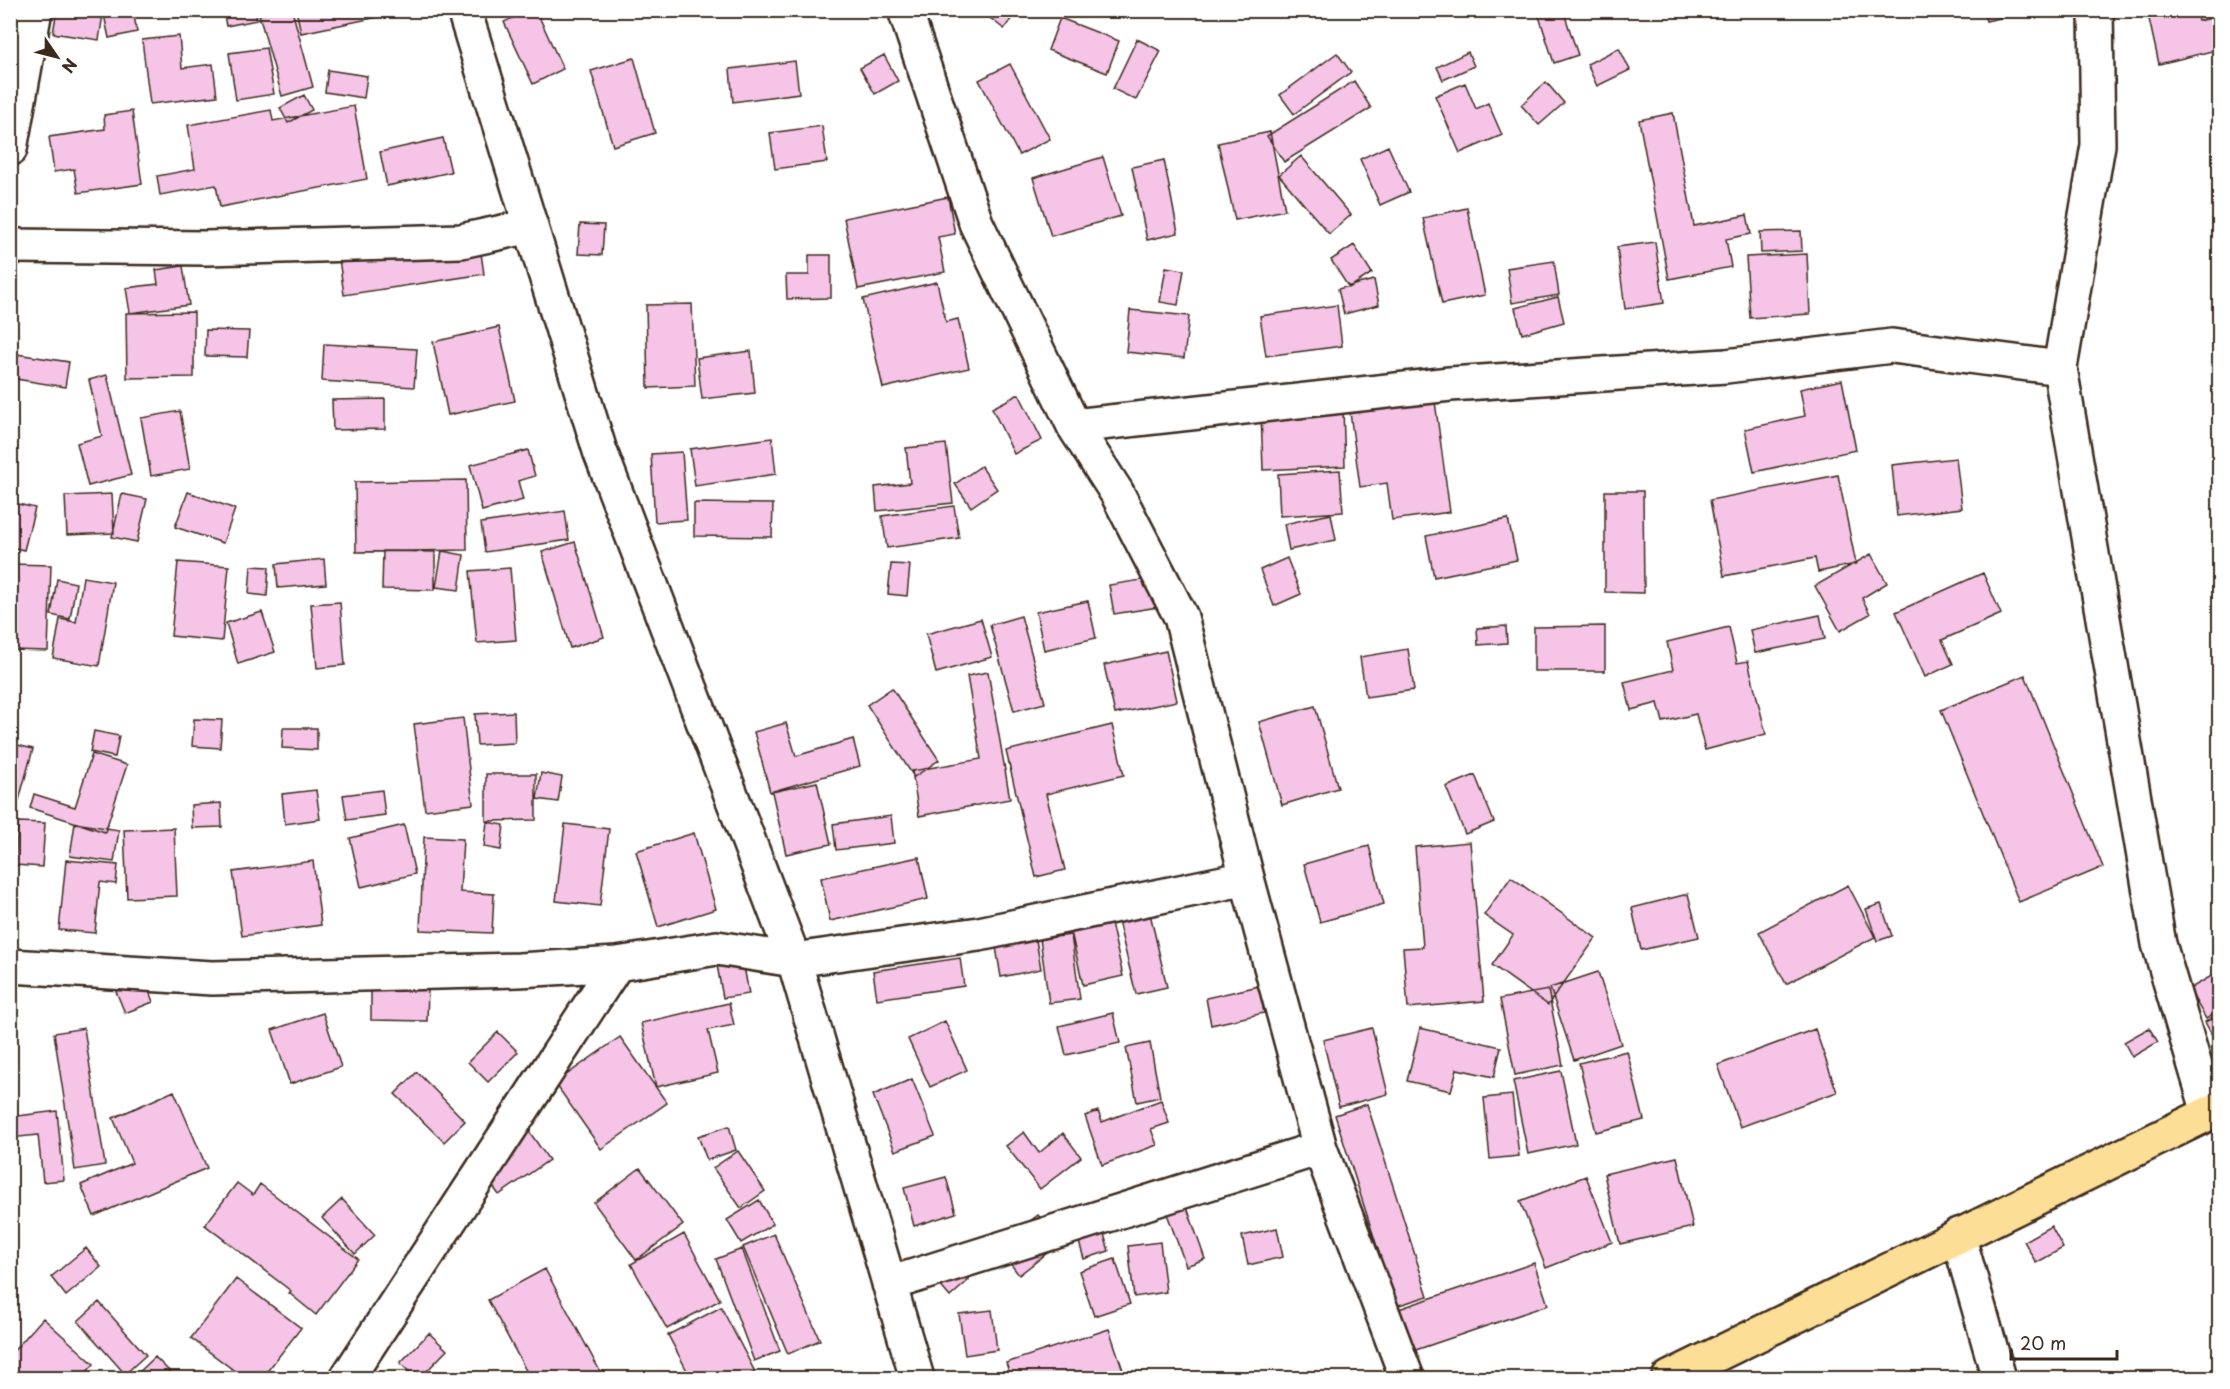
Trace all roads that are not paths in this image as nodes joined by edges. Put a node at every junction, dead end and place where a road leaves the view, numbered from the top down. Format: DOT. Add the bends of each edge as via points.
graph roads {
  1 [pos="35,10"];
  2 [pos="464,10"];
  3 [pos="905,10"];
  4 [pos="2096,10"];
  5 [pos="10,149"];
  6 [pos="531,226"];
  7 [pos="10,246"];
  8 [pos="2060,368"];
  9 [pos="1074,426"];
  10 [pos="1247,878"];
  11 [pos="794,960"];
  12 [pos="617,964"];
  13 [pos="10,966"];
  14 [pos="2214,1111"];
  15 [pos="1320,1148"];
  16 [pos="1958,1235"];
  17 [pos="889,1284"];
  18 [pos="347,1378"];
  19 [pos="917,1378"];
  20 [pos="1407,1378"];
  21 [pos="1669,1378"];
  22 [pos="1999,1378"];
  1 -- 5 [label="street"];
  2 -- 6 [label="street"];
  3 -- 9 [label="street" via="976,224"];
  4 -- 8 [label="street" via="2098,145"];
  6 -- 7 [label="street" via="460,241 206,248"];
  6 -- 11 [label="street" via="600,451"];
  8 -- 9 [label="street" via="1892,346 1726,366 1450,384"];
  8 -- 14 [label="street" via="2159,944"];
  9 -- 10 [label="street" via="1117,493 1181,617"];
  10 -- 11 [label="street" via="979,934"];
  10 -- 15 [label="street"];
  11 -- 12 [label="street" via="717,948"];
  11 -- 17 [label="street"];
  12 -- 13 [label="street" via="212,978"];
  12 -- 18 [label="street"];
  14 -- 16 [label="main road"];
  15 -- 17 [label="street"];
  15 -- 20 [label="street"];
  16 -- 21 [label="main road"];
  16 -- 22 [label="street"];
  17 -- 19 [label="street"];
}
